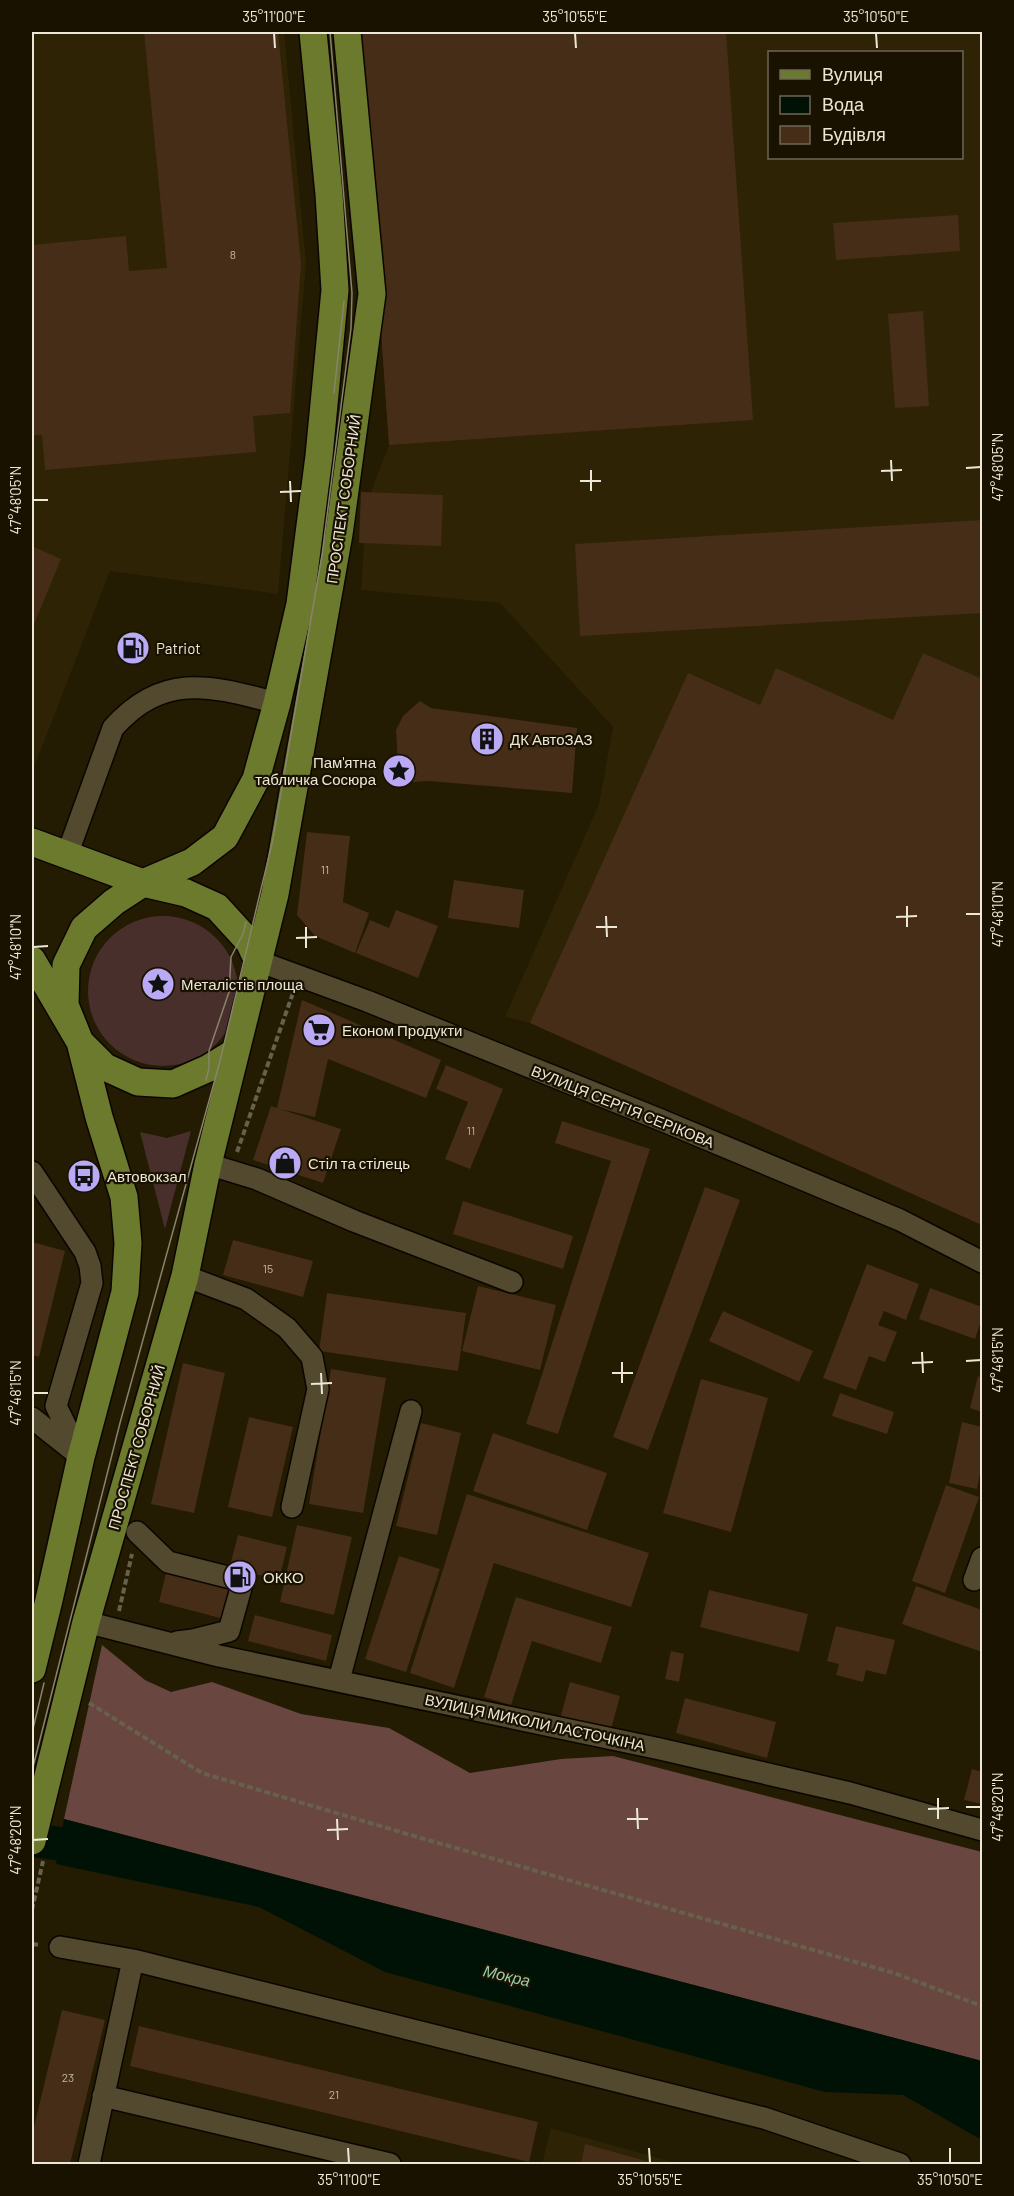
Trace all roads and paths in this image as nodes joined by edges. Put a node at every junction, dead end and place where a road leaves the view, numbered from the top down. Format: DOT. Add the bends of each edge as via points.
graph roads {
  1 [pos="313,32"];
  2 [pos="347,32"];
  3 [pos="277,703"];
  4 [pos="32,842"];
  5 [pos="67,855"];
  6 [pos="143,883"];
  7 [pos="32,960"];
  8 [pos="258,961"];
  9 [pos="80,1042"];
  10 [pos="235,1052"];
  11 [pos="208,1164"];
  12 [pos="32,1172"];
  13 [pos="982,1262"];
  14 [pos="185,1276"];
  15 [pos="512,1282"];
  16 [pos="411,1411"];
  17 [pos="32,1418"];
  18 [pos="81,1456"];
  19 [pos="292,1507"];
  20 [pos="137,1532"];
  21 [pos="982,1558"];
  22 [pos="974,1580"];
  23 [pos="40,1611"];
  24 [pos="86,1622"];
  25 [pos="168,1642"];
  26 [pos="32,1669"];
  27 [pos="339,1680"];
  28 [pos="70,1691"];
  29 [pos="982,1830"];
  30 [pos="32,1842"];
  31 [pos="60,1947"];
  32 [pos="133,1960"];
  33 [pos="982,2006"];
  34 [pos="103,2096"];
  35 [pos="89,2164"];
  36 [pos="390,2164"];
  37 [pos="900,2164"];
  1 -- 3 [label="main road, ПРОСПЕКТ СОБОРНИЙ" via="335,290 300,604"];
  2 -- 8 [label="main road, ПРОСПЕКТ СОБОРНИЙ" via="372,294 339,534 275,894"];
  3 -- 5 [label="street" via="194,686 162,692 145,700 113,728"];
  3 -- 6 [label="main road, ПРОСПЕКТ СОБОРНИЙ" via="256,779 225,837 192,862"];
  4 -- 5 [label="main road"];
  5 -- 6 [label="main road"];
  6 -- 8 [label="main road" via="186,893 217,907 249,942"];
  6 -- 9 [label="main road" via="84,928 66,964 65,1005"];
  7 -- 9 [label="main road"];
  8 -- 10 [label="main road"];
  8 -- 13 [label="street, ВУЛИЦЯ СЕРГІЯ СЕРІКОВА" via="661,1120 900,1220"];
  9 -- 10 [label="main road" via="105,1067 138,1082 173,1084"];
  9 -- 18 [label="main road" via="124,1197 128,1243 125,1292"];
  10 -- 11 [label="main road, ПРОСПЕКТ СОБОРНИЙ"];
  11 -- 14 [label="main road, ПРОСПЕКТ СОБОРНИЙ"];
  11 -- 15 [label="street" via="257,1179"];
  12 -- 18 [label="street" via="85,1252 90,1266 92,1282 56,1406"];
  14 -- 19 [label="street" via="246,1299 287,1329 312,1357 318,1389"];
  14 -- 24 [label="main road, ПРОСПЕКТ СОБОРНИЙ"];
  16 -- 27 [label="street"];
  17 -- 18 [label="street"];
  18 -- 23 [label="main road"];
  20 -- 25 [label="street" via="168,1562 243,1581 229,1631"];
  21 -- 22 [label="street"];
  23 -- 26 [label="main road"];
  24 -- 25 [label="street, ВУЛИЦЯ МИКОЛИ ЛАСТОЧКІНА"];
  24 -- 28 [label="main road, ПРОСПЕКТ СОБОРНИЙ"];
  25 -- 27 [label="street, ВУЛИЦЯ МИКОЛИ ЛАСТОЧКІНА"];
  27 -- 29 [label="street, ВУЛИЦЯ МИКОЛИ ЛАСТОЧКІНА" via="727,1764"];
  28 -- 30 [label="main road, ПРОСПЕКТ СОБОРНИЙ"];
  28 -- 33 [label="path" via="202,1773 894,1973"];
  31 -- 32 [label="street"];
  32 -- 34 [label="street"];
  32 -- 37 [label="street" via="764,2118"];
  34 -- 35 [label="street"];
  34 -- 36 [label="street"];
}
